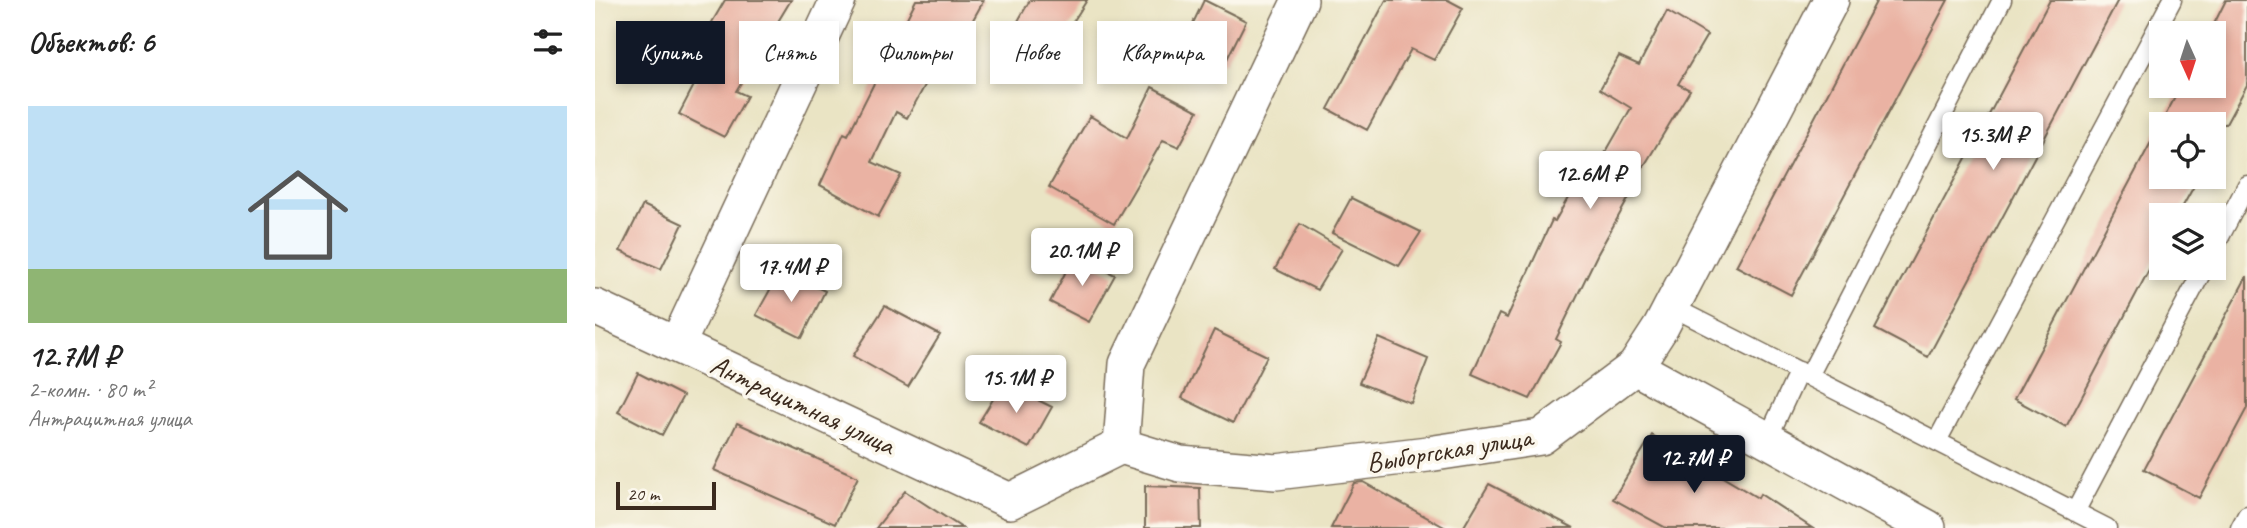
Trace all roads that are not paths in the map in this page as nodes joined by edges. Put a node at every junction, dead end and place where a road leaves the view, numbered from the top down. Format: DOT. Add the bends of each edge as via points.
graph roads {
  1 [pos="838,0"];
  2 [pos="1300,0"];
  3 [pos="1831,0"];
  4 [pos="2002,0"];
  5 [pos="2172,0"];
  6 [pos="2247,185"];
  7 [pos="2226,225"];
  8 [pos="2198,280"];
  9 [pos="595,307"];
  10 [pos="1672,307"];
  11 [pos="677,345"];
  12 [pos="1635,367"];
  13 [pos="1804,374"];
  14 [pos="1767,440"];
  15 [pos="1937,442"];
  16 [pos="1121,446"];
  17 [pos="2075,512"];
  18 [pos="2247,514"];
  19 [pos="1928,528"];
  20 [pos="2107,528"];
  21 [pos="2240,528"];
  1 -- 11 [label="street"];
  2 -- 16 [label="street" via="1127,364"];
  3 -- 10 [label="street, Выборгская улица"];
  4 -- 13 [label="lane"];
  5 -- 15 [label="lane"];
  6 -- 7 [label="lane"];
  8 -- 17 [label="lane"];
  9 -- 11 [label="street, Антрацитная улица"];
  10 -- 12 [label="street, Выборгская улица"];
  10 -- 13 [label="lane"];
  11 -- 16 [label="street, Антрацитная улица" via="1010,501"];
  12 -- 14 [label="street"];
  12 -- 16 [label="street, Выборгская улица" via="1541,438 1276,472 1180,464"];
  13 -- 14 [label="lane"];
  13 -- 15 [label="lane"];
  14 -- 19 [label="street"];
  15 -- 17 [label="lane"];
  17 -- 20 [label="lane"];
  18 -- 21 [label="lane"];
}
